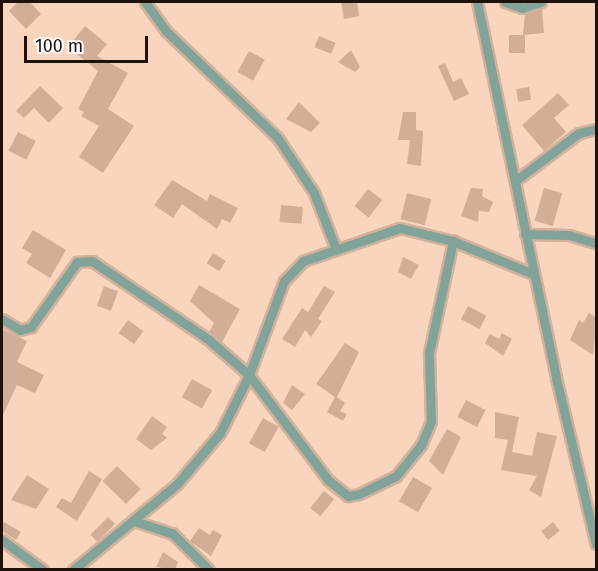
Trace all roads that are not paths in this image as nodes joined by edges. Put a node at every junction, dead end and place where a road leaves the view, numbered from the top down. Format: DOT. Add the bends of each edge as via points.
graph roads {
  1 [pos="145,2"];
  2 [pos="477,2"];
  3 [pos="505,2"];
  4 [pos="541,2"];
  5 [pos="597,129"];
  6 [pos="515,181"];
  7 [pos="525,234"];
  8 [pos="453,241"];
  9 [pos="597,243"];
  10 [pos="336,249"];
  11 [pos="533,274"];
  12 [pos="2,320"];
  13 [pos="249,375"];
  14 [pos="593,516"];
  15 [pos="134,520"];
  16 [pos="2,540"];
  17 [pos="597,544"];
  18 [pos="43,570"];
  19 [pos="73,570"];
  20 [pos="209,570"];
  1 -- 10 [label="street" via="166,31 277,137 314,193"];
  2 -- 6 [label="street"];
  3 -- 4 [label="street" via="522,8"];
  5 -- 6 [label="street" via="579,133"];
  6 -- 7 [label="street"];
  7 -- 9 [label="street" via="569,235"];
  7 -- 11 [label="street"];
  8 -- 10 [label="street" via="392,228"];
  8 -- 11 [label="street"];
  8 -- 13 [label="street" via="429,353 431,421 421,445 382,486 348,496 340,492"];
  10 -- 13 [label="street" via="303,261 287,274"];
  11 -- 14 [label="street"];
  12 -- 13 [label="street" via="20,330 31,327 59,283 84,259 191,325"];
  13 -- 15 [label="street" via="220,433 196,464"];
  14 -- 17 [label="street"];
  15 -- 19 [label="street"];
  15 -- 20 [label="street" via="172,533"];
  16 -- 18 [label="street"];
}
